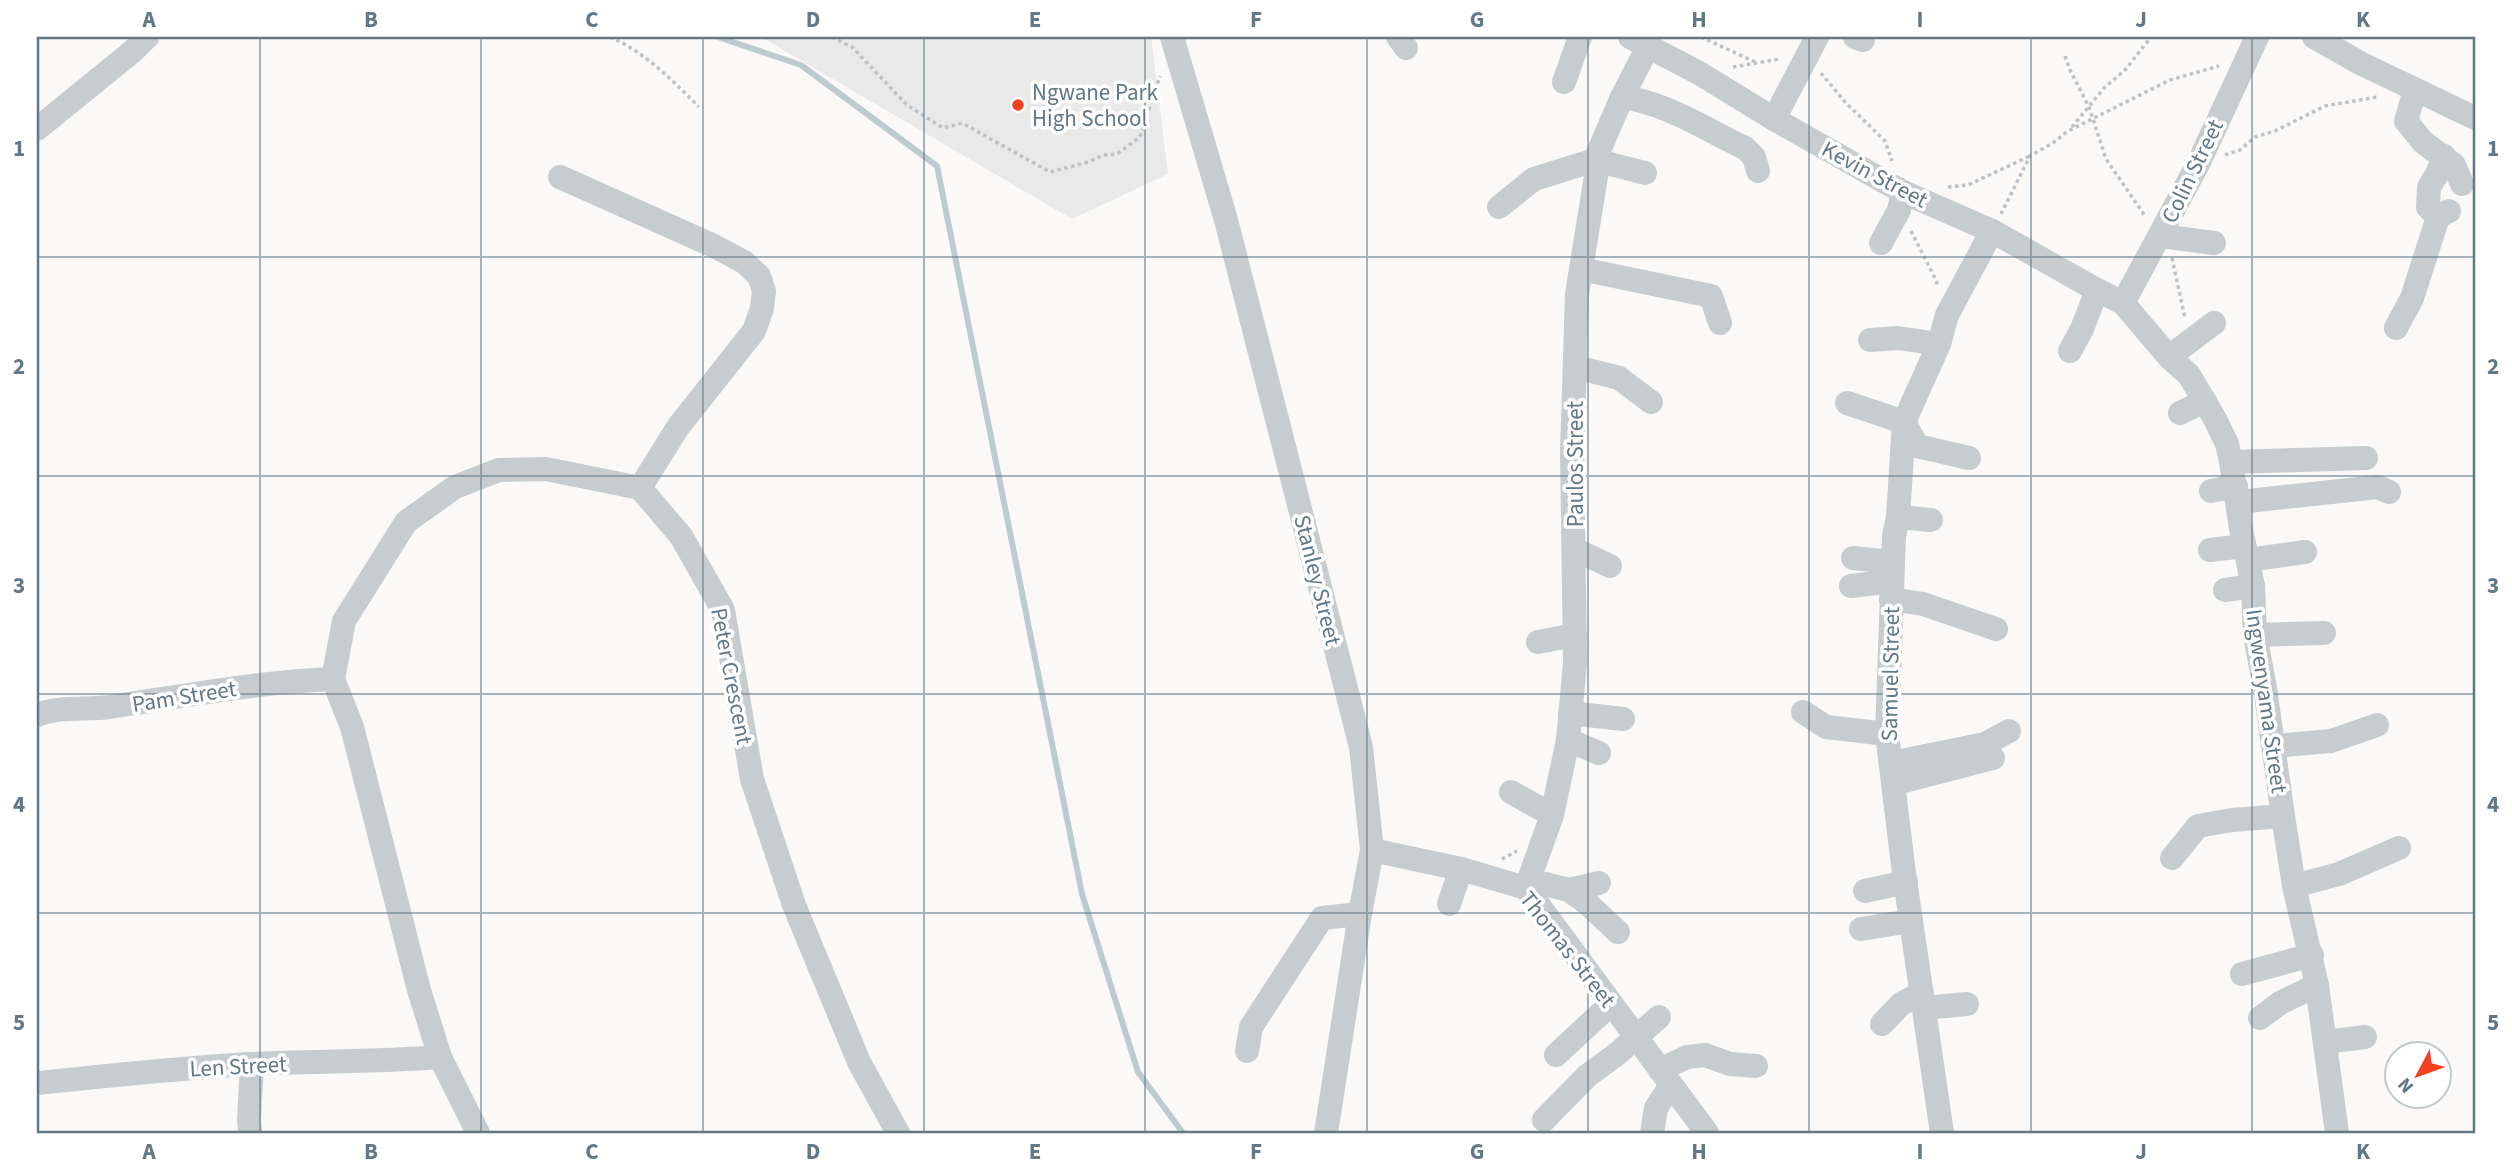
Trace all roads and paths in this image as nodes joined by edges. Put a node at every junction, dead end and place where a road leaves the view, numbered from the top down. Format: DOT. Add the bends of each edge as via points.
graph roads {
  1 [pos="147,37"];
  2 [pos="434,37"];
  3 [pos="442,37"];
  4 [pos="610,37"];
  5 [pos="832,37"];
  6 [pos="1172,37"];
  7 [pos="1580,37"];
  8 [pos="1701,37"];
  9 [pos="2151,37"];
  10 [pos="2326,40"];
  11 [pos="1639,42"];
  12 [pos="1812,46"];
  13 [pos="2252,46"];
  14 [pos="2065,56"];
  15 [pos="1755,62"];
  16 [pos="2362,64"];
  17 [pos="1161,74"];
  18 [pos="1564,82"];
  19 [pos="2415,90"];
  20 [pos="1622,97"];
  21 [pos="699,107"];
  22 [pos="2089,107"];
  23 [pos="2475,118"];
  24 [pos="1774,119"];
  25 [pos="2093,119"];
  26 [pos="37,129"];
  27 [pos="2068,131"];
  28 [pos="2030,156"];
  29 [pos="2444,156"];
  30 [pos="1595,160"];
  31 [pos="2198,164"];
  32 [pos="1758,171"];
  33 [pos="1645,173"];
  34 [pos="560,177"];
  35 [pos="2462,184"];
  36 [pos="1942,188"];
  37 [pos="1901,201"];
  38 [pos="1499,208"];
  39 [pos="1992,231"];
  40 [pos="2160,236"];
  41 [pos="1881,243"];
  42 [pos="2214,243"];
  43 [pos="1581,269"];
  44 [pos="2096,290"];
  45 [pos="2123,303"];
  46 [pos="1947,315"];
  47 [pos="1720,323"];
  48 [pos="2396,328"];
  49 [pos="2206,330"];
  50 [pos="1870,340"];
  51 [pos="1938,344"];
  52 [pos="2070,351"];
  53 [pos="2169,357"];
  54 [pos="1576,367"];
  55 [pos="2205,401"];
  56 [pos="1651,402"];
  57 [pos="1847,403"];
  58 [pos="2180,413"];
  59 [pos="1904,422"];
  60 [pos="1969,458"];
  61 [pos="2366,458"];
  62 [pos="2231,462"];
  63 [pos="640,488"];
  64 [pos="2211,491"];
  65 [pos="2389,492"];
  66 [pos="2237,494"];
  67 [pos="1898,517"];
  68 [pos="1931,520"];
  69 [pos="1574,549"];
  70 [pos="2210,550"];
  71 [pos="2305,552"];
  72 [pos="2246,553"];
  73 [pos="1853,558"];
  74 [pos="1610,566"];
  75 [pos="1892,581"];
  76 [pos="1851,586"];
  77 [pos="2253,586"];
  78 [pos="2225,590"];
  79 [pos="1996,629"];
  80 [pos="2324,633"];
  81 [pos="1575,635"];
  82 [pos="2255,635"];
  83 [pos="1538,642"];
  84 [pos="333,679"];
  85 [pos="1803,712"];
  86 [pos="1570,713"];
  87 [pos="37,715"];
  88 [pos="1623,719"];
  89 [pos="2378,725"];
  90 [pos="2008,731"];
  91 [pos="1887,734"];
  92 [pos="1568,740"];
  93 [pos="2274,746"];
  94 [pos="1600,753"];
  95 [pos="1993,758"];
  96 [pos="1892,773"];
  97 [pos="1511,792"];
  98 [pos="1552,815"];
  99 [pos="2283,816"];
  100 [pos="2399,848"];
  101 [pos="1373,850"];
  102 [pos="2172,858"];
  103 [pos="1461,869"];
  104 [pos="1906,882"];
  105 [pos="1599,883"];
  106 [pos="2294,886"];
  107 [pos="1526,888"];
  108 [pos="1569,890"];
  109 [pos="1865,891"];
  110 [pos="1449,904"];
  111 [pos="1360,914"];
  112 [pos="1911,920"];
  113 [pos="1861,929"];
  114 [pos="1618,932"];
  115 [pos="2312,955"];
  116 [pos="2242,974"];
  117 [pos="2317,985"];
  118 [pos="1923,1000"];
  119 [pos="1611,1004"];
  120 [pos="1967,1004"];
  121 [pos="1660,1017"];
  122 [pos="2260,1018"];
  123 [pos="1882,1024"];
  124 [pos="1635,1037"];
  125 [pos="2365,1037"];
  126 [pos="2325,1042"];
  127 [pos="1247,1051"];
  128 [pos="1556,1055"];
  129 [pos="440,1057"];
  130 [pos="1687,1057"];
  131 [pos="251,1064"];
  132 [pos="1665,1078"];
  133 [pos="37,1083"];
  134 [pos="1544,1120"];
  135 [pos="250,1133"];
  136 [pos="478,1133"];
  137 [pos="898,1133"];
  138 [pos="1326,1133"];
  139 [pos="1652,1133"];
  140 [pos="1707,1133"];
  141 [pos="1942,1133"];
  142 [pos="2337,1133"];
  1 -- 26 [label="street"];
  2 -- 3 [label="path"];
  4 -- 21 [label="path" via="669,77"];
  5 -- 17 [label="path" via="852,47 907,104 943,128 962,123 1050,172 1116,154 1140,137"];
  6 -- 101 [label="street, Stanley Street" via="1228,230 1361,747"];
  7 -- 18 [label="street"];
  8 -- 15 [label="path"];
  9 -- 22 [label="path"];
  10 -- 16 [label="street"];
  11 -- 20 [label="street, Paulos Street"];
  11 -- 24 [label="street, Kevin Street"];
  12 -- 24 [label="street"];
  12 -- 37 [label="path" via="1845,102 1885,141"];
  13 -- 25 [label="path" via="2211,70 2170,80"];
  13 -- 31 [label="street, Colin Street"];
  14 -- 22 [label="path"];
  16 -- 19 [label="street"];
  16 -- 31 [label="path" via="2377,97 2325,106 2255,136 2239,150"];
  19 -- 23 [label="street"];
  19 -- 29 [label="street" via="2406,121 2423,142"];
  20 -- 30 [label="street, Paulos Street"];
  20 -- 32 [label="street" via="1672,111 1745,148"];
  22 -- 25 [label="path"];
  22 -- 27 [label="path"];
  24 -- 37 [label="street, Kevin Street"];
  25 -- 27 [label="path"];
  25 -- 40 [label="path" via="2106,159"];
  27 -- 28 [label="path"];
  28 -- 36 [label="path" via="1968,186"];
  28 -- 39 [label="path"];
  29 -- 35 [label="street" via="2454,165"];
  29 -- 48 [label="street" via="2429,187 2428,207 2443,214"];
  30 -- 33 [label="street"];
  30 -- 38 [label="street" via="1534,178"];
  30 -- 43 [label="street, Paulos Street"];
  31 -- 40 [label="street, Colin Street"];
  34 -- 63 [label="street" via="744,262 759,276 764,291 754,331 678,427"];
  37 -- 39 [label="street, Kevin Street"];
  37 -- 41 [label="street"];
  37 -- 46 [label="path"];
  39 -- 44 [label="street, Kevin Street"];
  39 -- 46 [label="street, Samuel Street"];
  40 -- 42 [label="street"];
  40 -- 45 [label="street, Colin Street"];
  40 -- 49 [label="path" via="2174,262 2183,315"];
  43 -- 47 [label="street" via="1712,296"];
  43 -- 54 [label="street, Paulos Street"];
  44 -- 45 [label="street, Kevin Street"];
  44 -- 52 [label="street"];
  45 -- 53 [label="street, Ingwenyama Street"];
  46 -- 51 [label="street, Samuel Street"];
  49 -- 53 [label="street"];
  50 -- 51 [label="street" via="1898,338"];
  51 -- 59 [label="street, Samuel Street"];
  53 -- 55 [label="street, Ingwenyama Street" via="2189,375"];
  54 -- 56 [label="street" via="1619,379"];
  54 -- 69 [label="street, Paulos Street"];
  55 -- 58 [label="street"];
  55 -- 62 [label="street, Ingwenyama Street"];
  57 -- 59 [label="street"];
  59 -- 60 [label="street" via="1917,446"];
  59 -- 67 [label="street, Samuel Street"];
  61 -- 62 [label="street"];
  62 -- 66 [label="street, Ingwenyama Street"];
  63 -- 84 [label="street" via="546,469 499,470 455,487 406,522 370,576 344,621"];
  63 -- 137 [label="street, Peter Crescent" via="681,536 723,610 751,779 799,916 859,1062"];
  64 -- 66 [label="street"];
  65 -- 66 [label="street" via="2378,487"];
  66 -- 72 [label="street, Ingwenyama Street"];
  67 -- 68 [label="street"];
  67 -- 75 [label="street, Samuel Street"];
  69 -- 74 [label="street"];
  69 -- 81 [label="street, Paulos Street"];
  70 -- 72 [label="street"];
  71 -- 72 [label="street"];
  72 -- 77 [label="street, Ingwenyama Street"];
  73 -- 75 [label="street"];
  75 -- 76 [label="street"];
  75 -- 79 [label="street" via="1923,604"];
  75 -- 91 [label="street, Samuel Street"];
  77 -- 78 [label="street"];
  77 -- 82 [label="street, Ingwenyama Street"];
  80 -- 82 [label="street"];
  81 -- 83 [label="street"];
  81 -- 86 [label="street, Paulos Street"];
  82 -- 93 [label="street, Ingwenyama Street"];
  84 -- 87 [label="street, Pam Street" via="281,681 91,709 52,709"];
  84 -- 129 [label="street" via="352,727"];
  85 -- 91 [label="street" via="1826,727"];
  86 -- 88 [label="street"];
  86 -- 92 [label="street, Paulos Street"];
  89 -- 93 [label="street" via="2331,741"];
  90 -- 96 [label="street" via="1985,744"];
  91 -- 96 [label="street, Samuel Street"];
  92 -- 94 [label="street"];
  92 -- 98 [label="street, Paulos Street"];
  93 -- 99 [label="street, Ingwenyama Street"];
  95 -- 96 [label="street"];
  96 -- 104 [label="street, Samuel Street"];
  97 -- 98 [label="street"];
  98 -- 107 [label="street, Paulos Street"];
  99 -- 102 [label="street" via="2198,826"];
  99 -- 106 [label="street, Ingwenyama Street"];
  100 -- 106 [label="street" via="2339,874"];
  101 -- 103 [label="street, Thomas Street"];
  101 -- 111 [label="street, Stanley Street"];
  103 -- 107 [label="street, Thomas Street"];
  103 -- 110 [label="street"];
  104 -- 109 [label="street"];
  104 -- 112 [label="street, Samuel Street"];
  105 -- 108 [label="street"];
  106 -- 115 [label="street, Ingwenyama Street"];
  107 -- 108 [label="street" via="1545,884"];
  107 -- 119 [label="street, Thomas Street"];
  108 -- 114 [label="street"];
  111 -- 127 [label="street" via="1322,918 1251,1027"];
  111 -- 138 [label="street, Stanley Street"];
  112 -- 113 [label="street"];
  112 -- 118 [label="street, Samuel Street"];
  115 -- 116 [label="street"];
  115 -- 117 [label="street, Ingwenyama Street"];
  117 -- 122 [label="street"];
  117 -- 126 [label="street, Ingwenyama Street"];
  118 -- 120 [label="street"];
  118 -- 123 [label="street" via="1901,1004"];
  118 -- 141 [label="street, Samuel Street"];
  119 -- 124 [label="street, Thomas Street"];
  119 -- 128 [label="street"];
  121 -- 124 [label="street"];
  124 -- 132 [label="street, Thomas Street"];
  124 -- 134 [label="street" via="1587,1076"];
  125 -- 126 [label="street"];
  126 -- 142 [label="street, Ingwenyama Street"];
  129 -- 131 [label="street, Len Street"];
  129 -- 136 [label="street"];
  130 -- 132 [label="street"];
  131 -- 133 [label="street, Len Street"];
  131 -- 135 [label="street"];
  132 -- 139 [label="street"];
  132 -- 140 [label="street, Thomas Street"];
}
